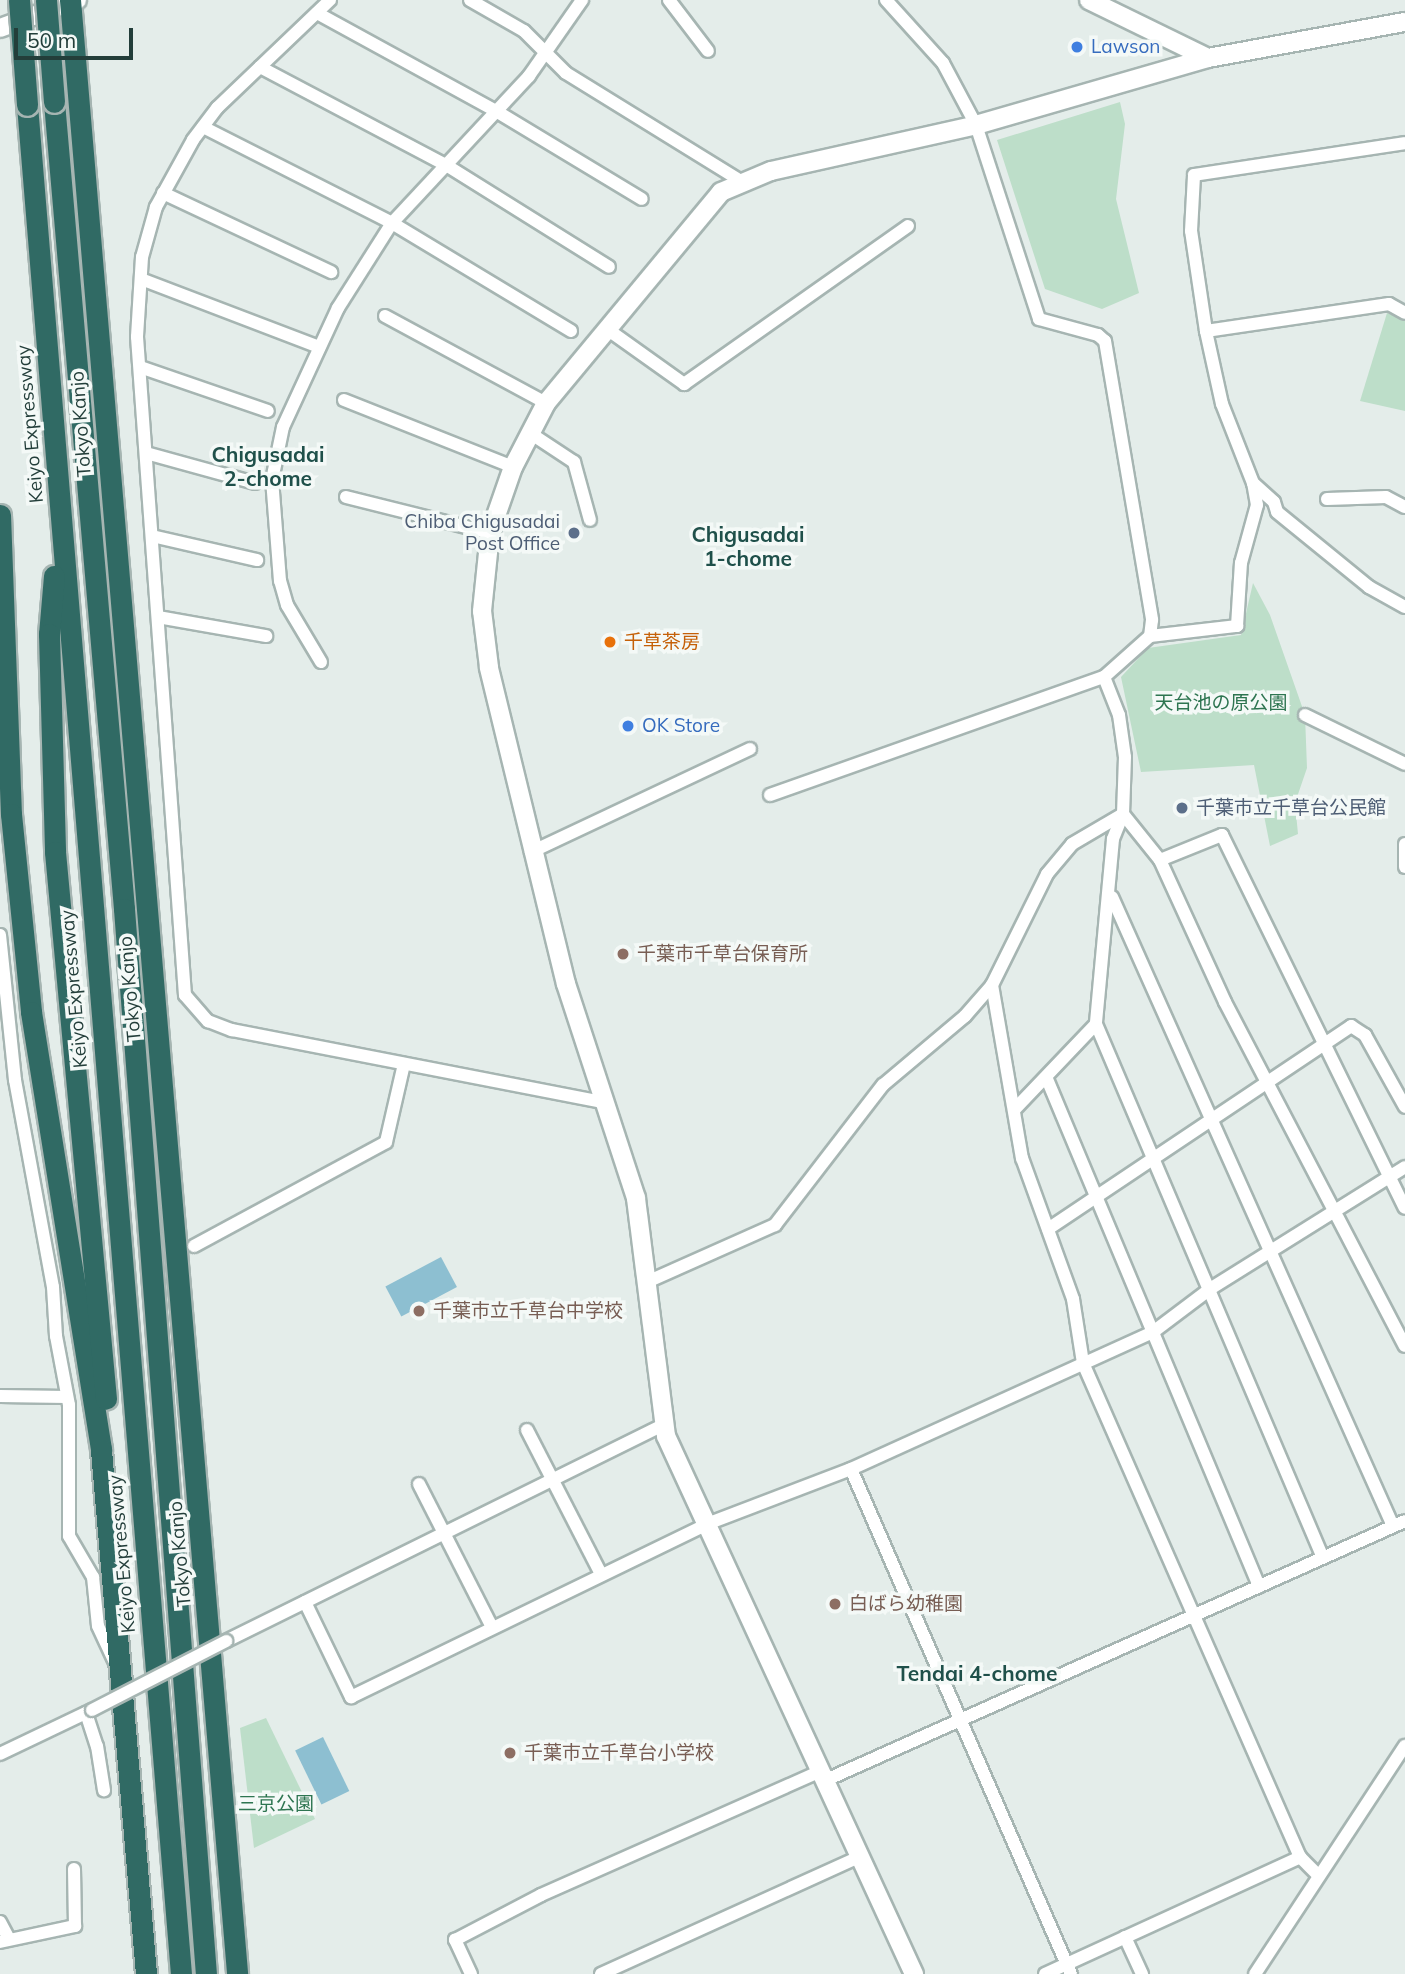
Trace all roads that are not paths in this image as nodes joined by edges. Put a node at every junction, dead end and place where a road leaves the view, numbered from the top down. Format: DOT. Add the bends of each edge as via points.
graph roads {
  1 [pos="19,0"];
  2 [pos="46,0"];
  3 [pos="330,0"];
  4 [pos="470,0"];
  5 [pos="582,0"];
  6 [pos="670,0"];
  7 [pos="886,0"];
  8 [pos="1089,0"];
  9 [pos="73,1"];
  10 [pos="317,13"];
  11 [pos="1405,22"];
  12 [pos="0,28"];
  13 [pos="708,51"];
  14 [pos="546,53"];
  15 [pos="1208,58"];
  16 [pos="260,67"];
  17 [pos="496,111"];
  18 [pos="976,125"];
  19 [pos="203,127"];
  20 [pos="1405,143"];
  21 [pos="446,164"];
  22 [pos="741,181"];
  23 [pos="163,193"];
  24 [pos="642,199"];
  25 [pos="392,223"];
  26 [pos="908,226"];
  27 [pos="609,267"];
  28 [pos="331,272"];
  29 [pos="141,279"];
  30 [pos="1405,313"];
  31 [pos="385,316"];
  32 [pos="607,329"];
  33 [pos="571,331"];
  34 [pos="1206,331"];
  35 [pos="319,347"];
  36 [pos="139,367"];
  37 [pos="344,400"];
  38 [pos="546,403"];
  39 [pos="268,411"];
  40 [pos="530,433"];
  41 [pos="146,453"];
  42 [pos="513,467"];
  43 [pos="255,482"];
  44 [pos="1253,483"];
  45 [pos="346,497"];
  46 [pos="1327,499"];
  47 [pos="1405,507"];
  48 [pos="0,515"];
  49 [pos="60,515"];
  50 [pos="590,520"];
  51 [pos="490,533"];
  52 [pos="152,536"];
  53 [pos="257,559"];
  54 [pos="1405,607"];
  55 [pos="158,617"];
  56 [pos="266,636"];
  57 [pos="1150,636"];
  58 [pos="321,662"];
  59 [pos="1104,677"];
  60 [pos="1305,715"];
  61 [pos="750,749"];
  62 [pos="1405,764"];
  63 [pos="770,795"];
  64 [pos="1123,814"];
  65 [pos="1405,844"];
  66 [pos="531,852"];
  67 [pos="1160,860"];
  68 [pos="1405,867"];
  69 [pos="1111,895"];
  70 [pos="0,935"];
  71 [pos="2,984"];
  72 [pos="992,985"];
  73 [pos="1096,1024"];
  74 [pos="1324,1045"];
  75 [pos="404,1065"];
  76 [pos="1047,1079"];
  77 [pos="1268,1082"];
  78 [pos="606,1103"];
  79 [pos="1405,1107"];
  80 [pos="1014,1110"];
  81 [pos="1212,1120"];
  82 [pos="1155,1158"];
  83 [pos="1405,1167"];
  84 [pos="1390,1177"];
  85 [pos="1098,1196"];
  86 [pos="1405,1208"];
  87 [pos="1333,1210"];
  88 [pos="1048,1229"];
  89 [pos="194,1246"];
  90 [pos="1268,1252"];
  91 [pos="649,1281"];
  92 [pos="1210,1289"];
  93 [pos="1153,1332"];
  94 [pos="1405,1346"];
  95 [pos="1083,1363"];
  96 [pos="0,1396"];
  97 [pos="67,1397"];
  98 [pos="665,1424"];
  99 [pos="527,1430"];
  100 [pos="850,1469"];
  101 [pos="552,1479"];
  102 [pos="419,1484"];
  103 [pos="1399,1523"];
  104 [pos="707,1524"];
  105 [pos="444,1533"];
  106 [pos="1323,1558"];
  107 [pos="601,1574"];
  108 [pos="1259,1586"];
  109 [pos="114,1595"];
  110 [pos="305,1602"];
  111 [pos="1193,1616"];
  112 [pos="492,1627"];
  113 [pos="118,1671"];
  114 [pos="89,1712"];
  115 [pos="960,1720"];
  116 [pos="1405,1746"];
  117 [pos="0,1754"];
  118 [pos="823,1775"];
  119 [pos="104,1790"];
  120 [pos="860,1856"];
  121 [pos="1300,1857"];
  122 [pos="74,1869"];
  123 [pos="1318,1875"];
  124 [pos="0,1922"];
  125 [pos="1125,1937"];
  126 [pos="4,1940"];
  127 [pos="1069,1969"];
  128 [pos="146,1974"];
  129 [pos="181,1974"];
  130 [pos="206,1974"];
  131 [pos="237,1974"];
  132 [pos="471,1974"];
  133 [pos="601,1974"];
  134 [pos="915,1974"];
  135 [pos="1045,1974"];
  136 [pos="1142,1974"];
  137 [pos="1255,1974"];
  1 -- 49 [label="highway, Keiyo Expressway, bridge"];
  2 -- 130 [label="highway, bridge"];
  3 -- 10 [label="street"];
  4 -- 14 [label="street" via="524,31"];
  5 -- 14 [label="street"];
  6 -- 13 [label="street"];
  7 -- 18 [label="street" via="943,63"];
  8 -- 15 [label="street"];
  9 -- 12 [label="street"];
  9 -- 131 [label="highway, Tokyo Kanjo"];
  10 -- 16 [label="street"];
  10 -- 17 [label="street"];
  11 -- 15 [label="street"];
  14 -- 17 [label="street"];
  14 -- 22 [label="street" via="566,74"];
  15 -- 18 [label="street"];
  16 -- 19 [label="street"];
  16 -- 21 [label="street"];
  17 -- 21 [label="street"];
  17 -- 24 [label="street"];
  18 -- 22 [label="street"];
  18 -- 57 [label="street" via="1039,318 1105,341 1152,620"];
  19 -- 23 [label="street"];
  19 -- 25 [label="street"];
  20 -- 34 [label="street" via="1194,175 1191,231"];
  21 -- 25 [label="street"];
  21 -- 27 [label="street"];
  22 -- 32 [label="street" via="703,209"];
  23 -- 28 [label="street"];
  23 -- 29 [label="street" via="142,257"];
  25 -- 33 [label="street"];
  25 -- 35 [label="street"];
  26 -- 32 [label="street" via="684,384"];
  29 -- 35 [label="street"];
  29 -- 36 [label="street"];
  30 -- 34 [label="street" via="1389,304"];
  31 -- 38 [label="street"];
  32 -- 38 [label="street"];
  34 -- 44 [label="street" via="1222,404"];
  35 -- 58 [label="street" via="283,427 272,480 280,581 288,605"];
  36 -- 39 [label="street"];
  36 -- 41 [label="street"];
  37 -- 42 [label="street"];
  38 -- 40 [label="street"];
  40 -- 42 [label="street"];
  40 -- 50 [label="street" via="574,462"];
  41 -- 43 [label="street"];
  41 -- 52 [label="street"];
  42 -- 51 [label="street"];
  44 -- 54 [label="street" via="1277,512 1369,587"];
  44 -- 57 [label="street" via="1256,519 1241,563 1237,626"];
  45 -- 51 [label="street"];
  46 -- 47 [label="street" via="1385,497"];
  48 -- 109 [label="highway" via="11,814 31,1012 101,1450"];
  49 -- 109 [label="highway" via="49,634 55,852 120,1570"];
  49 -- 129 [label="highway, Keiyo Expressway"];
  51 -- 66 [label="street" via="482,611 489,667"];
  52 -- 53 [label="street"];
  52 -- 55 [label="street"];
  55 -- 56 [label="street"];
  55 -- 75 [label="street" via="185,995 208,1021 232,1030"];
  57 -- 59 [label="street"];
  59 -- 63 [label="street"];
  59 -- 64 [label="street" via="1119,715 1125,757"];
  60 -- 62 [label="street"];
  61 -- 66 [label="street"];
  64 -- 67 [label="street"];
  64 -- 69 [label="street" via="1113,839"];
  64 -- 72 [label="street" via="1072,844 1047,874"];
  65 -- 68 [label="street"];
  66 -- 78 [label="street" via="566,984"];
  67 -- 74 [label="street" via="1222,835"];
  67 -- 77 [label="street" via="1225,1002"];
  69 -- 73 [label="street"];
  69 -- 81 [label="street"];
  70 -- 71 [label="street"];
  71 -- 97 [label="street"];
  72 -- 80 [label="street"];
  72 -- 91 [label="street" via="965,1016 883,1085 775,1225"];
  73 -- 76 [label="street"];
  73 -- 82 [label="street"];
  74 -- 77 [label="street"];
  74 -- 79 [label="street" via="1351,1026 1365,1035"];
  74 -- 84 [label="street"];
  75 -- 78 [label="street"];
  75 -- 89 [label="street" via="386,1142"];
  76 -- 80 [label="street"];
  76 -- 85 [label="street"];
  77 -- 81 [label="street"];
  77 -- 87 [label="street"];
  78 -- 91 [label="street" via="636,1198"];
  80 -- 88 [label="street" via="1022,1158"];
  81 -- 82 [label="street"];
  81 -- 90 [label="street"];
  82 -- 85 [label="street"];
  82 -- 92 [label="street"];
  83 -- 84 [label="street"];
  84 -- 86 [label="street"];
  84 -- 87 [label="street"];
  85 -- 88 [label="street"];
  85 -- 93 [label="street"];
  87 -- 90 [label="street"];
  87 -- 94 [label="street"];
  88 -- 95 [label="street" via="1073,1298"];
  90 -- 92 [label="street"];
  90 -- 103 [label="street" via="1325,1366 1332,1393"];
  91 -- 98 [label="street"];
  92 -- 93 [label="street"];
  92 -- 106 [label="street"];
  93 -- 95 [label="street"];
  93 -- 108 [label="street"];
  95 -- 100 [label="street"];
  95 -- 111 [label="street"];
  96 -- 97 [label="street"];
  97 -- 113 [label="street" via="69,1536 93,1577 98,1626"];
  98 -- 101 [label="street"];
  98 -- 104 [label="street"];
  99 -- 101 [label="street"];
  100 -- 104 [label="street"];
  100 -- 115 [label="street"];
  101 -- 105 [label="street"];
  101 -- 107 [label="street"];
  102 -- 105 [label="street"];
  103 -- 106 [label="street"];
  104 -- 107 [label="street"];
  104 -- 118 [label="street"];
  105 -- 110 [label="street"];
  105 -- 112 [label="street"];
  106 -- 108 [label="street"];
  107 -- 112 [label="street"];
  108 -- 111 [label="street"];
  109 -- 113 [label="highway"];
  110 -- 112 [label="street" via="351,1697"];
  110 -- 114 [label="street, bridge"];
  111 -- 115 [label="street"];
  111 -- 121 [label="street"];
  113 -- 128 [label="highway"];
  114 -- 117 [label="street"];
  114 -- 119 [label="street"];
  115 -- 118 [label="street"];
  115 -- 127 [label="street"];
  116 -- 123 [label="street"];
  118 -- 120 [label="street"];
  118 -- 132 [label="street" via="541,1895 455,1940"];
  120 -- 133 [label="street"];
  120 -- 134 [label="street"];
  121 -- 123 [label="street"];
  121 -- 125 [label="street"];
  122 -- 126 [label="street" via="75,1926"];
  123 -- 137 [label="street"];
  124 -- 126 [label="street"];
  125 -- 127 [label="street"];
  125 -- 136 [label="street"];
  127 -- 135 [label="street"];
}
